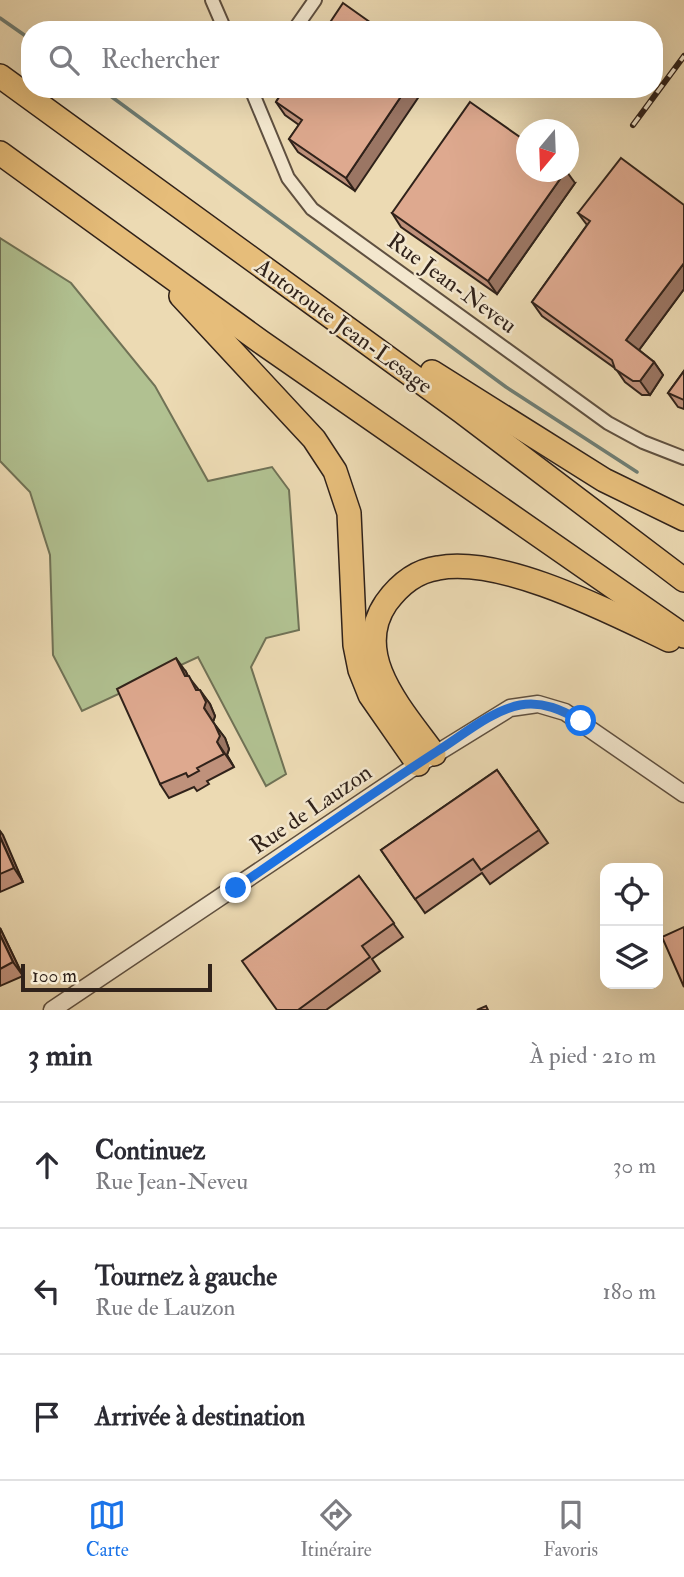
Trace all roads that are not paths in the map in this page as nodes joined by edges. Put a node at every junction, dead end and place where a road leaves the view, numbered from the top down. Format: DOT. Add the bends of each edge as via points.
graph roads {
  1 [pos="212,0"];
  2 [pos="315,0"];
  3 [pos="221,21"];
  4 [pos="300,21"];
  5 [pos="0,76"];
  6 [pos="21,91"];
  7 [pos="30,98"];
  8 [pos="255,98"];
  9 [pos="0,153"];
  10 [pos="153,264"];
  11 [pos="343,325"];
  12 [pos="684,458"];
  13 [pos="684,519"];
  14 [pos="684,580"];
  15 [pos="684,636"];
  16 [pos="684,646"];
  17 [pos="426,759"];
  18 [pos="684,794"];
  19 [pos="52,1010"];
  1 -- 3 [label="street"];
  2 -- 4 [label="street"];
  5 -- 6 [label="highway, Autoroute Jean-Lesage"];
  7 -- 11 [label="highway, Autoroute Jean-Lesage"];
  8 -- 12 [label="street, Rue Jean-Neveu" via="288,178 312,209 608,423"];
  9 -- 10 [label="highway"];
  10 -- 15 [label="highway"];
  10 -- 17 [label="highway" via="331,463 349,513 354,637 360,670 370,695"];
  11 -- 13 [label="highway" via="435,374 618,488"];
  11 -- 14 [label="highway, Autoroute Jean-Lesage"];
  16 -- 17 [label="highway" via="586,601 522,579 466,567 422,573 400,586 384,607 374,644 378,666"];
  17 -- 18 [label="street, Rue de Lauzon" via="498,713 530,704 565,712"];
  17 -- 19 [label="street, Rue de Lauzon"];
}
